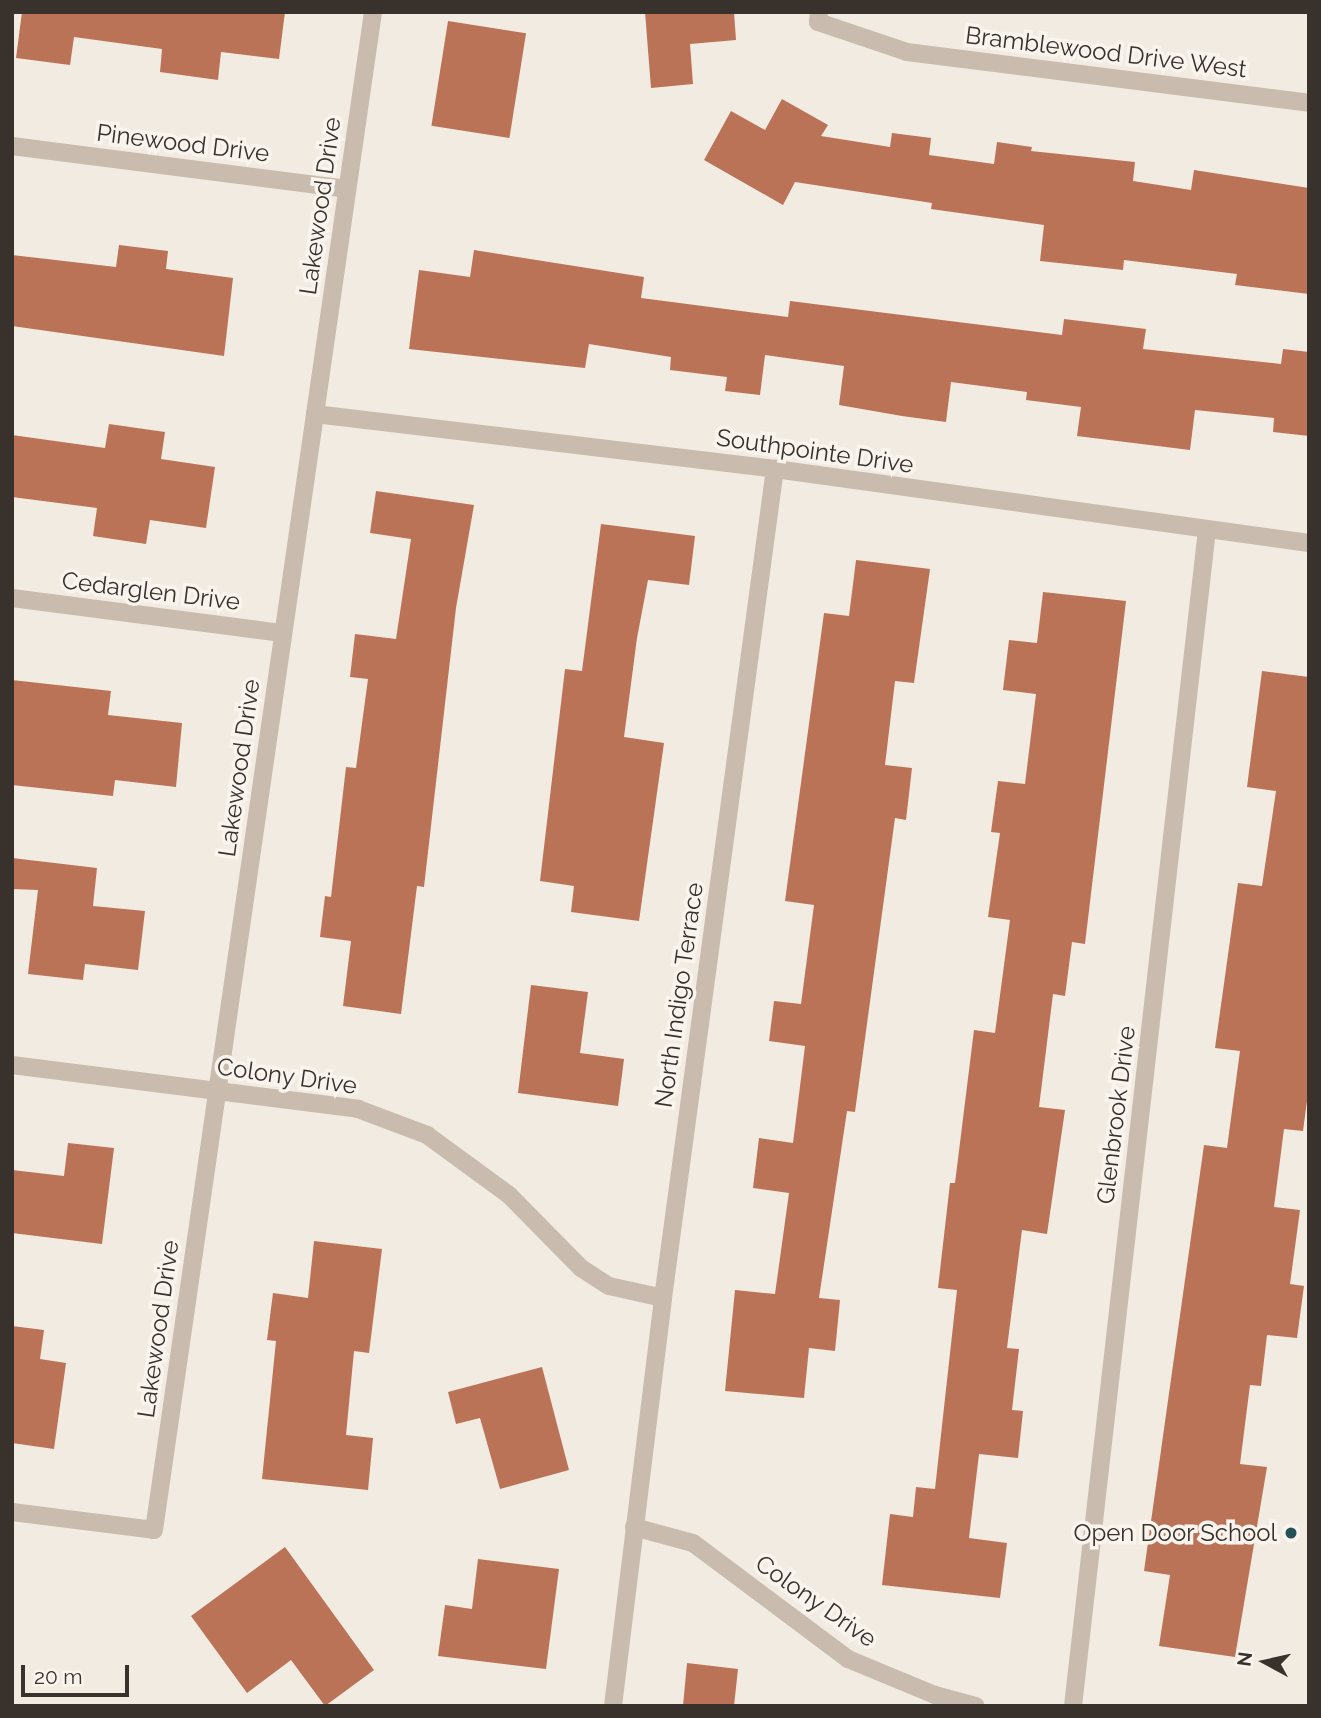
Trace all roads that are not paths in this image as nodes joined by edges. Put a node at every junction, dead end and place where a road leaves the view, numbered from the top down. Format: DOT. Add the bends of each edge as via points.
graph roads {
  1 [pos="373,12"];
  2 [pos="819,17"];
  3 [pos="1309,103"];
  4 [pos="12,146"];
  5 [pos="347,189"];
  6 [pos="315,414"];
  7 [pos="775,470"];
  8 [pos="1208,530"];
  9 [pos="1309,543"];
  10 [pos="12,598"];
  11 [pos="283,633"];
  12 [pos="12,1065"];
  13 [pos="217,1092"];
  14 [pos="663,1298"];
  15 [pos="12,1512"];
  16 [pos="634,1527"];
  17 [pos="613,1706"];
  18 [pos="976,1706"];
  19 [pos="1073,1706"];
  1 -- 5 [label="street, Lakewood Drive"];
  2 -- 3 [label="street, Bramblewood Drive West" via="907,52"];
  4 -- 5 [label="street, Pinewood Drive"];
  5 -- 6 [label="street, Lakewood Drive"];
  6 -- 7 [label="street, Southpointe Drive"];
  6 -- 11 [label="street, Lakewood Drive"];
  7 -- 8 [label="street, Southpointe Drive"];
  7 -- 14 [label="street, North Indigo Terrace"];
  8 -- 9 [label="street, Southpointe Drive"];
  8 -- 19 [label="street, Glenbrook Drive"];
  10 -- 11 [label="street, Cedarglen Drive"];
  11 -- 13 [label="street, Lakewood Drive"];
  12 -- 13 [label="street, Colony Drive"];
  13 -- 14 [label="street, Colony Drive" via="358,1109 427,1135 509,1195 582,1268 609,1286"];
  13 -- 15 [label="street, Lakewood Drive" via="154,1530"];
  14 -- 16 [label="street, North Indigo Terrace"];
  16 -- 17 [label="street, North Indigo Terrace"];
  16 -- 18 [label="street, Colony Drive" via="693,1544 848,1660 934,1695"];
}
